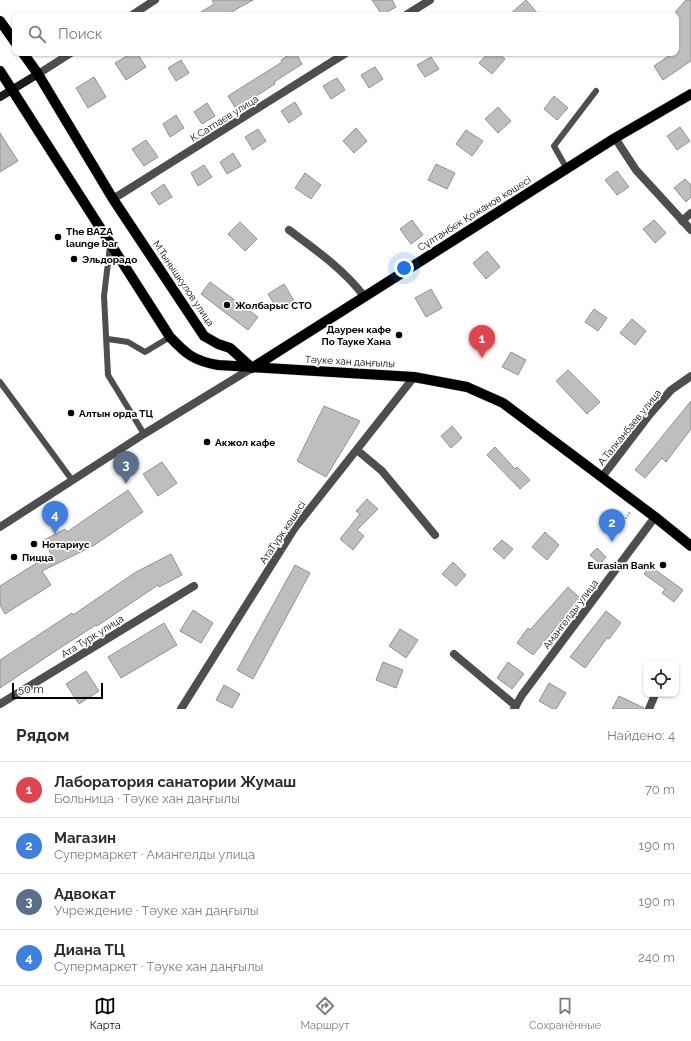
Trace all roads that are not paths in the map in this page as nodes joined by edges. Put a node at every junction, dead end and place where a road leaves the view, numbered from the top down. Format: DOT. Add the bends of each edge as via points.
graph roads {
  1 [pos="155,0"];
  2 [pos="430,0"];
  3 [pos="137,12"];
  4 [pos="411,12"];
  5 [pos="0,22"];
  6 [pos="12,38"];
  7 [pos="25,56"];
  8 [pos="66,56"];
  9 [pos="341,56"];
  10 [pos="0,71"];
  11 [pos="38,74"];
  12 [pos="12,90"];
  13 [pos="596,91"];
  14 [pos="691,94"];
  15 [pos="0,97"];
  16 [pos="615,138"];
  17 [pos="567,168"];
  18 [pos="114,199"];
  19 [pos="691,213"];
  20 [pos="682,221"];
  21 [pos="289,230"];
  22 [pos="691,230"];
  23 [pos="110,246"];
  24 [pos="364,296"];
  25 [pos="170,337"];
  26 [pos="108,339"];
  27 [pos="252,368"];
  28 [pos="691,376"];
  29 [pos="414,377"];
  30 [pos="0,382"];
  31 [pos="144,434"];
  32 [pos="357,450"];
  33 [pos="602,477"];
  34 [pos="72,480"];
  35 [pos="655,517"];
  36 [pos="0,527"];
  37 [pos="435,535"];
  38 [pos="691,546"];
  39 [pos="194,586"];
  40 [pos="454,654"];
  41 [pos="654,697"];
  42 [pos="0,704"];
  43 [pos="515,708"];
  44 [pos="181,709"];
  45 [pos="649,709"];
  1 -- 3 [label="street"];
  2 -- 4 [label="street"];
  5 -- 6 [label="main road"];
  7 -- 11 [label="main road, М.Тынышкулов улица"];
  8 -- 11 [label="street"];
  9 -- 18 [label="street, К.Сатпаев улица"];
  10 -- 12 [label="main road"];
  11 -- 12 [label="main road"];
  11 -- 18 [label="main road, М.Тынышкулов улица"];
  12 -- 15 [label="main road"];
  12 -- 23 [label="main road"];
  13 -- 17 [label="lane" via="554,146"];
  14 -- 16 [label="main road, Сұлтанбек Қожанов көшесі"];
  16 -- 17 [label="main road, Сұлтанбек Қожанов көшесі"];
  16 -- 20 [label="street" via="636,170"];
  17 -- 24 [label="main road, Сұлтанбек Қожанов көшесі"];
  18 -- 27 [label="main road, М.Тынышкулов улица" via="204,336 230,348"];
  19 -- 20 [label="street"];
  20 -- 22 [label="street"];
  21 -- 24 [label="street" via="325,256 350,278"];
  23 -- 25 [label="main road"];
  23 -- 26 [label="lane" via="104,296"];
  24 -- 27 [label="main road, Сұлтанбек Қожанов көшесі"];
  25 -- 26 [label="lane" via="145,352 128,342"];
  25 -- 27 [label="main road" via="186,355 202,362"];
  26 -- 31 [label="lane" via="108,375"];
  27 -- 29 [label="main road, Тәуке хан даңғылы"];
  27 -- 31 [label="street"];
  28 -- 33 [label="street, А.Талканбаев улица" via="671,390 655,408"];
  29 -- 32 [label="street, АтаТүрк көшесі"];
  29 -- 33 [label="main road, Тәуке хан даңғылы" via="467,387 503,403"];
  30 -- 34 [label="lane"];
  31 -- 34 [label="street"];
  32 -- 37 [label="street" via="382,471"];
  32 -- 44 [label="street, АтаТүрк көшесі" via="294,529"];
  33 -- 35 [label="main road, Тәуке хан даңғылы"];
  34 -- 36 [label="street"];
  35 -- 38 [label="main road, Тәуке хан даңғылы"];
  35 -- 43 [label="street, Амангелды улица" via="526,689"];
  39 -- 42 [label="street, Ата Турк улица"];
  40 -- 43 [label="street, Амангелды улица"];
  41 -- 45 [label="street"];
}
